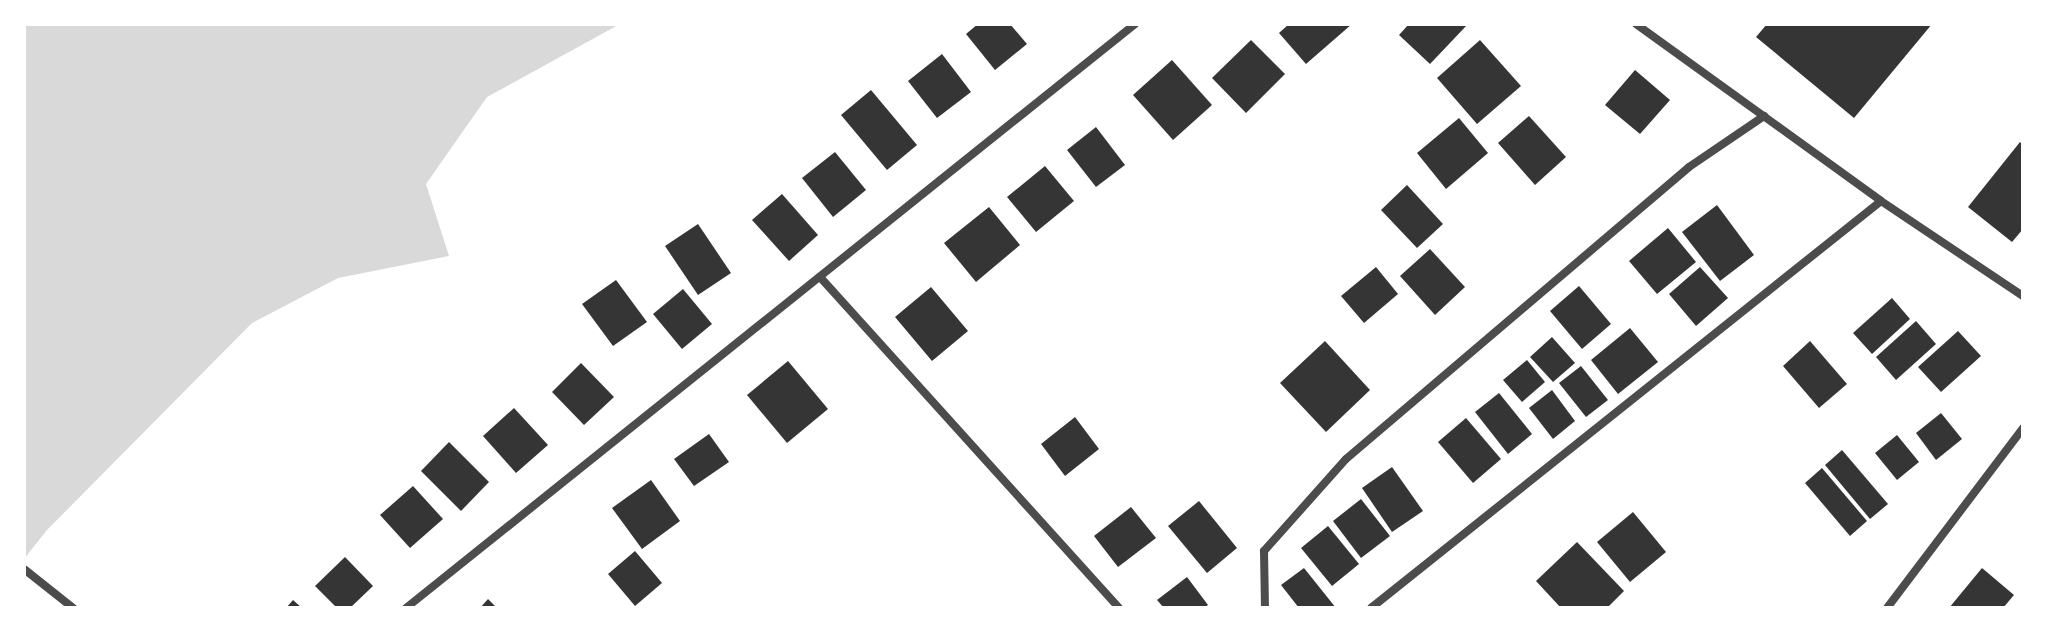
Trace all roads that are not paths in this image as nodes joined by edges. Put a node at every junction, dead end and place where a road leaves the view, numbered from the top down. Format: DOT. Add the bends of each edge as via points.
graph roads {
  1 [pos="1135,24"];
  2 [pos="1636,24"];
  3 [pos="1764,116"];
  4 [pos="1881,201"];
  5 [pos="820,277"];
  6 [pos="2023,296"];
  7 [pos="2023,428"];
  8 [pos="24,569"];
  9 [pos="73,608"];
  10 [pos="406,608"];
  11 [pos="1119,608"];
  12 [pos="1265,608"];
  13 [pos="1371,608"];
  14 [pos="1887,608"];
  1 -- 5 [label="street"];
  2 -- 3 [label="street"];
  3 -- 4 [label="street"];
  3 -- 12 [label="street" via="1689,167 1346,459 1264,551"];
  4 -- 6 [label="street"];
  4 -- 13 [label="street"];
  5 -- 10 [label="street"];
  5 -- 11 [label="street"];
  7 -- 14 [label="street"];
  8 -- 9 [label="street"];
}
